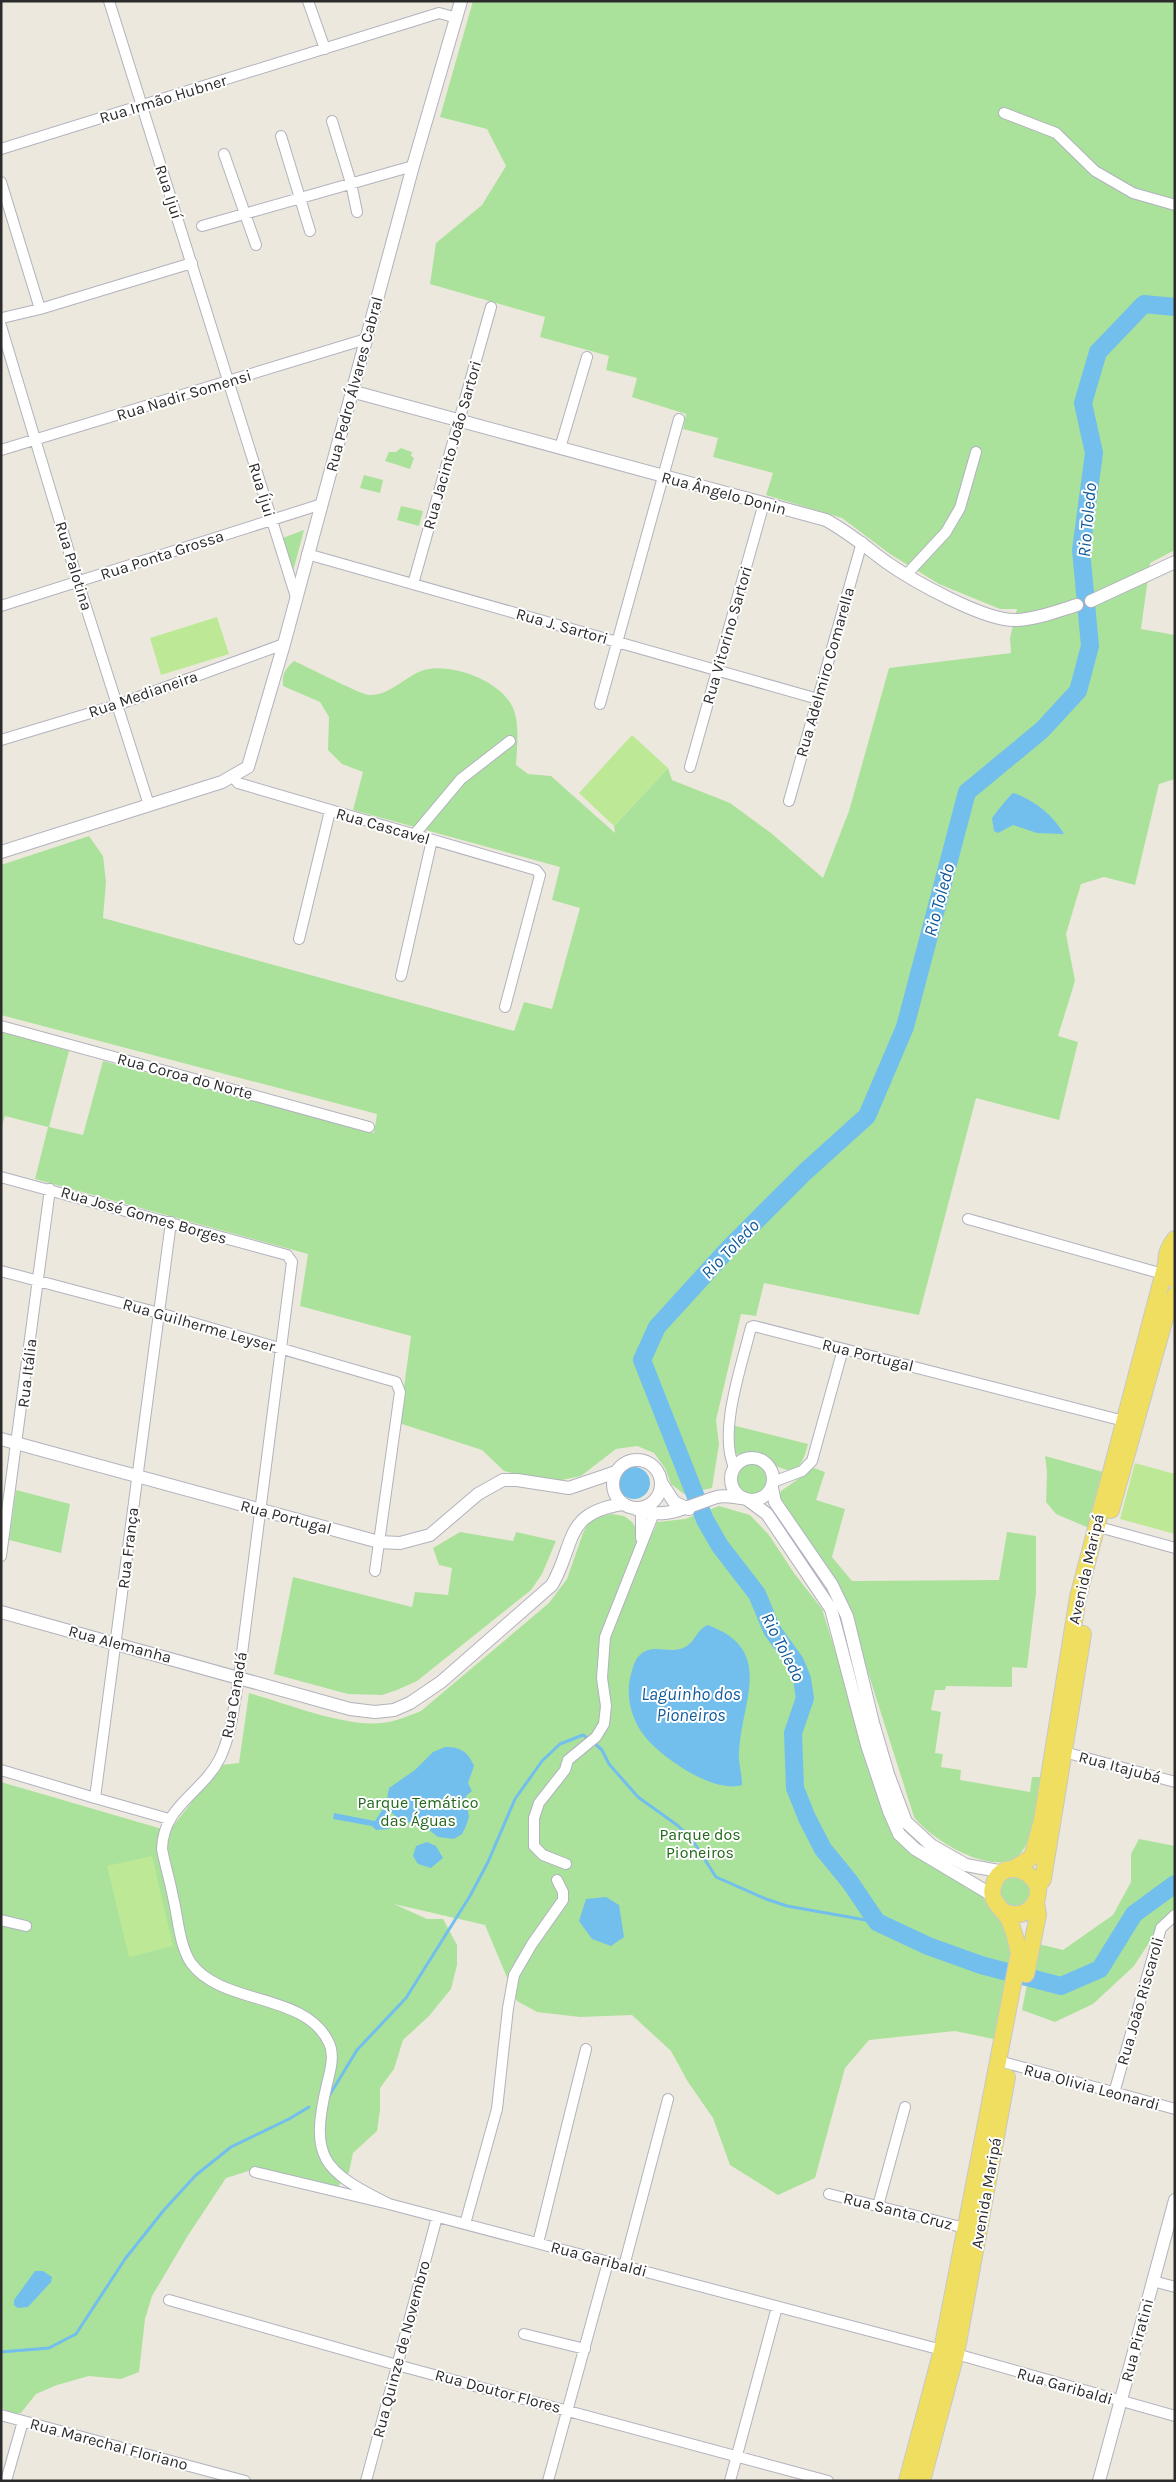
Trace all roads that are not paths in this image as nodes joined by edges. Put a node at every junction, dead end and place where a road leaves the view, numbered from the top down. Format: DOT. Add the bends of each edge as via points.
graph roads {
  1 [pos="109,1"];
  2 [pos="308,1"];
  3 [pos="461,1"];
  4 [pos="456,18"];
  5 [pos="325,49"];
  6 [pos="142,105"];
  7 [pos="1004,113"];
  8 [pos="332,121"];
  9 [pos="281,136"];
  10 [pos="1,149"];
  11 [pos="224,154"];
  12 [pos="413,166"];
  13 [pos="1,182"];
  14 [pos="351,182"];
  15 [pos="300,200"];
  16 [pos="1175,205"];
  17 [pos="357,212"];
  18 [pos="245,214"];
  19 [pos="202,226"];
  20 [pos="310,231"];
  21 [pos="256,245"];
  22 [pos="192,263"];
  23 [pos="491,306"];
  24 [pos="40,309"];
  25 [pos="2,319"];
  26 [pos="1,326"];
  27 [pos="366,339"];
  28 [pos="587,357"];
  29 [pos="229,382"];
  30 [pos="351,391"];
  31 [pos="679,419"];
  32 [pos="458,420"];
  33 [pos="35,440"];
  34 [pos="560,448"];
  35 [pos="1,450"];
  36 [pos="976,452"];
  37 [pos="663,476"];
  38 [pos="764,503"];
  39 [pos="322,504"];
  40 [pos="270,520"];
  41 [pos="862,542"];
  42 [pos="307,554"];
  43 [pos="1175,562"];
  44 [pos="907,574"];
  45 [pos="78,582"];
  46 [pos="413,584"];
  47 [pos="296,597"];
  48 [pos="1091,600"];
  49 [pos="1077,605"];
  50 [pos="1,606"];
  51 [pos="616,641"];
  52 [pos="284,644"];
  53 [pos="717,669"];
  54 [pos="818,699"];
  55 [pos="600,704"];
  56 [pos="117,705"];
  57 [pos="1,740"];
  58 [pos="510,741"];
  59 [pos="690,767"];
  60 [pos="233,777"];
  61 [pos="789,801"];
  62 [pos="149,805"];
  63 [pos="330,811"];
  64 [pos="414,835"];
  65 [pos="432,840"];
  66 [pos="2,848"];
  67 [pos="299,939"];
  68 [pos="401,976"];
  69 [pos="505,1007"];
  70 [pos="1,1026"];
  71 [pos="369,1127"];
  72 [pos="1,1177"];
  73 [pos="50,1189"];
  74 [pos="968,1219"];
  75 [pos="171,1222"];
  76 [pos="1175,1239"];
  77 [pos="287,1255"];
  78 [pos="1,1271"];
  79 [pos="1168,1273"];
  80 [pos="39,1281"];
  81 [pos="1175,1295"];
  82 [pos="159,1313"];
  83 [pos="282,1349"];
  84 [pos="843,1349"];
  85 [pos="1124,1421"];
  86 [pos="1,1439"];
  87 [pos="18,1443"];
  88 [pos="734,1467"];
  89 [pos="616,1472"];
  90 [pos="137,1477"];
  91 [pos="730,1480"];
  92 [pos="661,1482"];
  93 [pos="772,1485"];
  94 [pos="712,1499"];
  95 [pos="744,1499"];
  96 [pos="690,1508"];
  97 [pos="638,1509"];
  98 [pos="261,1511"];
  99 [pos="1106,1529"];
  100 [pos="379,1542"];
  101 [pos="1175,1548"];
  102 [pos="1,1556"];
  103 [pos="375,1571"];
  104 [pos="1,1612"];
  105 [pos="116,1643"];
  106 [pos="239,1677"];
  107 [pos="1064,1752"];
  108 [pos="1,1770"];
  109 [pos="1175,1782"];
  110 [pos="95,1798"];
  111 [pos="169,1819"];
  112 [pos="566,1864"];
  113 [pos="1009,1870"];
  114 [pos="557,1880"];
  115 [pos="992,1895"];
  116 [pos="1037,1895"];
  117 [pos="1002,1911"];
  118 [pos="1175,1915"];
  119 [pos="1,1920"];
  120 [pos="26,1926"];
  121 [pos="1024,1955"];
  122 [pos="586,2049"];
  123 [pos="1004,2063"];
  124 [pos="1114,2093"];
  125 [pos="668,2099"];
  126 [pos="905,2107"];
  127 [pos="1175,2110"];
  128 [pos="255,2172"];
  129 [pos="829,2194"];
  130 [pos="1175,2200"];
  131 [pos="388,2204"];
  132 [pos="878,2206"];
  133 [pos="437,2217"];
  134 [pos="465,2224"];
  135 [pos="973,2229"];
  136 [pos="538,2243"];
  137 [pos="608,2262"];
  138 [pos="624,2266"];
  139 [pos="1153,2281"];
  140 [pos="1175,2287"];
  141 [pos="168,2300"];
  142 [pos="777,2307"];
  143 [pos="524,2334"];
  144 [pos="585,2349"];
  145 [pos="949,2352"];
  146 [pos="397,2365"];
  147 [pos="1120,2402"];
  148 [pos="568,2410"];
  149 [pos="1,2415"];
  150 [pos="1175,2416"];
  151 [pos="22,2421"];
  152 [pos="736,2457"];
  153 [pos="6,2481"];
  154 [pos="245,2481"];
  155 [pos="366,2481"];
  156 [pos="548,2481"];
  157 [pos="730,2481"];
  158 [pos="828,2481"];
  159 [pos="907,2481"];
  160 [pos="922,2481"];
  161 [pos="1099,2481"];
  1 -- 6 [label="street, Rua Ijuí"];
  2 -- 5 [label="street"];
  3 -- 4 [label="street, Rua Pedro Álvares Cabral"];
  4 -- 5 [label="street, Rua Irmão Hubner" via="439,13"];
  4 -- 12 [label="street, Rua Pedro Álvares Cabral"];
  5 -- 6 [label="street, Rua Irmão Hubner"];
  6 -- 10 [label="street, Rua Irmão Hubner"];
  6 -- 22 [label="street, Rua Ijuí"];
  7 -- 16 [label="street" via="1056,133 1095,171 1134,193"];
  8 -- 14 [label="street"];
  9 -- 15 [label="street"];
  11 -- 18 [label="street"];
  12 -- 14 [label="street"];
  12 -- 27 [label="street, Rua Pedro Álvares Cabral"];
  13 -- 24 [label="street"];
  14 -- 15 [label="street"];
  14 -- 17 [label="street"];
  15 -- 18 [label="street"];
  15 -- 20 [label="street"];
  18 -- 19 [label="street"];
  18 -- 21 [label="street"];
  22 -- 24 [label="street"];
  22 -- 29 [label="street, Rua Ijuí"];
  23 -- 32 [label="street, Rua Jacinto João Sartori"];
  24 -- 25 [label="street"];
  26 -- 33 [label="street, Rua Palotina"];
  27 -- 29 [label="street, Rua Nadir Somensi"];
  27 -- 30 [label="street, Rua Pedro Álvares Cabral"];
  28 -- 34 [label="street"];
  29 -- 33 [label="street, Rua Nadir Somensi"];
  29 -- 40 [label="street, Rua Íjui"];
  30 -- 32 [label="street, Rua Ângelo Donin"];
  30 -- 39 [label="street, Rua Pedro Álvares Cabral"];
  31 -- 37 [label="street"];
  32 -- 34 [label="street, Rua Ângelo Donin"];
  32 -- 46 [label="street, Rua Jacinto João Sartori"];
  33 -- 35 [label="street, Rua Nadir Somensi"];
  33 -- 45 [label="street, Rua Palotina"];
  34 -- 37 [label="street, Rua Ângelo Donin"];
  36 -- 44 [label="street" via="960,508 946,532"];
  37 -- 38 [label="street, Rua Ângelo Donin"];
  37 -- 51 [label="street"];
  38 -- 41 [label="street, Rua Ângelo Donin" via="826,520"];
  38 -- 53 [label="street, Rua Vitorino Sartori"];
  39 -- 40 [label="street, Rua Ponta Grossa"];
  39 -- 42 [label="street, Rua Pedro Álvares Cabral"];
  40 -- 45 [label="street, Rua Ponta Grossa"];
  40 -- 47 [label="street, Rua Íjui"];
  41 -- 44 [label="street, Rua Ângelo Donin"];
  41 -- 54 [label="street, Rua Adelmiro Comarella"];
  42 -- 46 [label="street, Rua J. Sartori"];
  42 -- 47 [label="street, Rua Pedro Álvares Cabral"];
  43 -- 48 [label="street"];
  44 -- 49 [label="street, Rua Ângelo Donin" via="974,610 999,619 1018,620"];
  45 -- 50 [label="street, Rua Ponta Grossa"];
  45 -- 56 [label="street, Rua Palotina"];
  46 -- 51 [label="street, Rua J. Sartori"];
  47 -- 52 [label="street, Rua Pedro Álvares Cabral"];
  48 -- 49 [label="street"];
  51 -- 53 [label="street, Rua J. Sartori"];
  51 -- 55 [label="street"];
  52 -- 56 [label="street, Rua Medianeira"];
  52 -- 60 [label="street, Rua Pedro Álvares Cabral" via="248,767"];
  53 -- 54 [label="street, Rua J. Sartori"];
  53 -- 59 [label="street, Rua Vitorino Sartori"];
  54 -- 61 [label="street, Rua Adelmiro Comarella"];
  56 -- 57 [label="street, Rua Medianeira"];
  56 -- 62 [label="street, Rua Palotina"];
  58 -- 64 [label="street" via="462,780"];
  60 -- 62 [label="street"];
  60 -- 63 [label="street, Rua Cascavel" via="238,783"];
  62 -- 66 [label="street"];
  63 -- 64 [label="street, Rua Cascavel"];
  63 -- 67 [label="street"];
  64 -- 65 [label="street, Rua Cascavel"];
  65 -- 68 [label="street"];
  65 -- 69 [label="street, Rua Cascavel" via="536,870 540,875"];
  70 -- 71 [label="street, Rua Coroa do Norte"];
  72 -- 73 [label="street, Rua José Gomes Borges"];
  73 -- 75 [label="street, Rua José Gomes Borges"];
  73 -- 80 [label="street, Rua Itália"];
  74 -- 79 [label="street"];
  75 -- 77 [label="street, Rua José Gomes Borges"];
  75 -- 82 [label="street, Rua França"];
  76 -- 79 [label="main road, Avenida Maripá" via="1166,1255"];
  77 -- 83 [label="street, Rua Canadá" via="292,1262"];
  78 -- 80 [label="street, Rua Guilherme Leyser"];
  79 -- 85 [label="main road, Avenida Maripá"];
  80 -- 82 [label="street, Rua Guilherme Leyser"];
  80 -- 87 [label="street, Rua Itália"];
  81 -- 99 [label="main road, Avenida Maripá" via="1165,1318"];
  82 -- 83 [label="street, Rua Guilherme Leyser"];
  82 -- 90 [label="street, Rua França"];
  83 -- 98 [label="street, Rua Canadá"];
  83 -- 100 [label="street, Rua Guilherme Leyser" via="396,1382 400,1392"];
  84 -- 85 [label="street, Rua Portugal"];
  84 -- 88 [label="street, Rua Portugal" via="751,1327 728,1426"];
  84 -- 93 [label="street" via="812,1461 802,1471"];
  85 -- 113 [label="main road, Avenida Maripá" via="1078,1597 1042,1820 1032,1857"];
  86 -- 87 [label="street, Rua Portugal"];
  87 -- 90 [label="street, Rua Portugal"];
  87 -- 102 [label="street, Rua Itália"];
  88 -- 91 [label="street"];
  88 -- 93 [label="street" via="745,1459 758,1458 770,1467"];
  89 -- 92 [label="street" via="627,1461 642,1460 656,1468"];
  89 -- 97 [label="street" via="614,1492"];
  89 -- 100 [label="street, Rua Portugal" via="575,1487 558,1488 503,1480 478,1494 430,1534 400,1543"];
  90 -- 98 [label="street, Rua Portugal"];
  90 -- 105 [label="street, Rua França"];
  91 -- 94 [label="street"];
  91 -- 95 [label="street" via="732,1487"];
  92 -- 96 [label="street" via="674,1502"];
  92 -- 97 [label="street" via="654,1501"];
  93 -- 95 [label="street" via="762,1498"];
  93 -- 113 [label="street" via="775,1502 832,1585 847,1616 873,1723 906,1822 931,1845 966,1865"];
  94 -- 95 [label="street"];
  94 -- 96 [label="street"];
  95 -- 115 [label="street" via="767,1514 831,1609 869,1750 899,1834 915,1849"];
  96 -- 97 [label="street"];
  97 -- 106 [label="street, Rua Alemanha" via="594,1510 582,1518 552,1585 441,1682 394,1710 350,1709"];
  97 -- 112 [label="street" via="641,1543 605,1637 602,1678 606,1715 601,1731 568,1760 565,1770 539,1803 534,1818 534,1846 543,1855"];
  98 -- 100 [label="street, Rua Portugal"];
  98 -- 106 [label="street, Rua Canadá"];
  99 -- 101 [label="street"];
  99 -- 107 [label="main road, Avenida Maripá" via="1090,1592"];
  100 -- 103 [label="street"];
  104 -- 105 [label="street, Rua Alemanha"];
  105 -- 106 [label="street, Rua Alemanha"];
  105 -- 110 [label="street, Rua França"];
  106 -- 111 [label="street, Rua Canadá" via="228,1740 220,1760"];
  107 -- 109 [label="street, Rua Itajubá"];
  107 -- 116 [label="main road, Avenida Maripá" via="1043,1879"];
  108 -- 110 [label="street"];
  110 -- 111 [label="street"];
  111 -- 131 [label="street, Rua Canadá" via="162,1849 183,1942 192,1963 213,1982 302,2014 320,2028 330,2044 331,2068 318,2135 321,2149 335,2173"];
  113 -- 115 [label="main road" via="996,1880"];
  113 -- 116 [label="main road" via="1029,1873"];
  114 -- 134 [label="street" via="563,1900 514,1975 497,2109"];
  115 -- 117 [label="main road"];
  116 -- 117 [label="main road" via="1025,1913 1017,1915"];
  116 -- 121 [label="main road, Avenida Maripá" via="1038,1915"];
  117 -- 121 [label="main road, Avenida Maripá" via="1008,1917"];
  118 -- 124 [label="street, Rua João Riscaroli" via="1161,1928"];
  119 -- 120 [label="street"];
  121 -- 123 [label="main road, Avenida Maripá"];
  122 -- 136 [label="street"];
  123 -- 124 [label="street, Rua Olivia Leonardi"];
  123 -- 135 [label="main road, Avenida Maripá"];
  124 -- 127 [label="street, Rua Olivia Leonardi"];
  125 -- 138 [label="street"];
  126 -- 132 [label="street"];
  128 -- 131 [label="street, Rua Garibaldi"];
  129 -- 132 [label="street, Rua Santa Cruz"];
  130 -- 139 [label="street, Rua Piratini"];
  131 -- 133 [label="street, Rua Garibaldi"];
  132 -- 135 [label="street, Rua Santa Cruz"];
  133 -- 134 [label="street, Rua Garibaldi"];
  133 -- 146 [label="street, Rua Quinze de Novembro"];
  134 -- 136 [label="street, Rua Garibaldi"];
  135 -- 145 [label="main road, Avenida Maripá"];
  136 -- 137 [label="street, Rua Garibaldi"];
  137 -- 138 [label="street, Rua Garibaldi"];
  137 -- 144 [label="street"];
  138 -- 142 [label="street, Rua Garibaldi"];
  139 -- 140 [label="street"];
  139 -- 147 [label="street, Rua Piratini"];
  141 -- 146 [label="street, Rua Doutor Flores"];
  142 -- 145 [label="street, Rua Garibaldi"];
  142 -- 152 [label="street"];
  143 -- 144 [label="street"];
  144 -- 148 [label="street"];
  145 -- 147 [label="street, Rua Garibaldi"];
  145 -- 159 [label="main road, Avenida Maripá"];
  145 -- 160 [label="main road, Avenida Maripá"];
  146 -- 148 [label="street, Rua Doutor Flores"];
  146 -- 155 [label="street, Rua Quinze de Novembro"];
  147 -- 150 [label="street, Rua Garibaldi"];
  147 -- 161 [label="street, Rua Piratini"];
  148 -- 152 [label="street, Rua Doutor Flores"];
  148 -- 156 [label="street"];
  149 -- 151 [label="street, Rua Marechal Floriano"];
  151 -- 153 [label="street"];
  151 -- 154 [label="street, Rua Marechal Floriano"];
  152 -- 157 [label="street"];
  152 -- 158 [label="street, Rua Doutor Flores"];
}
